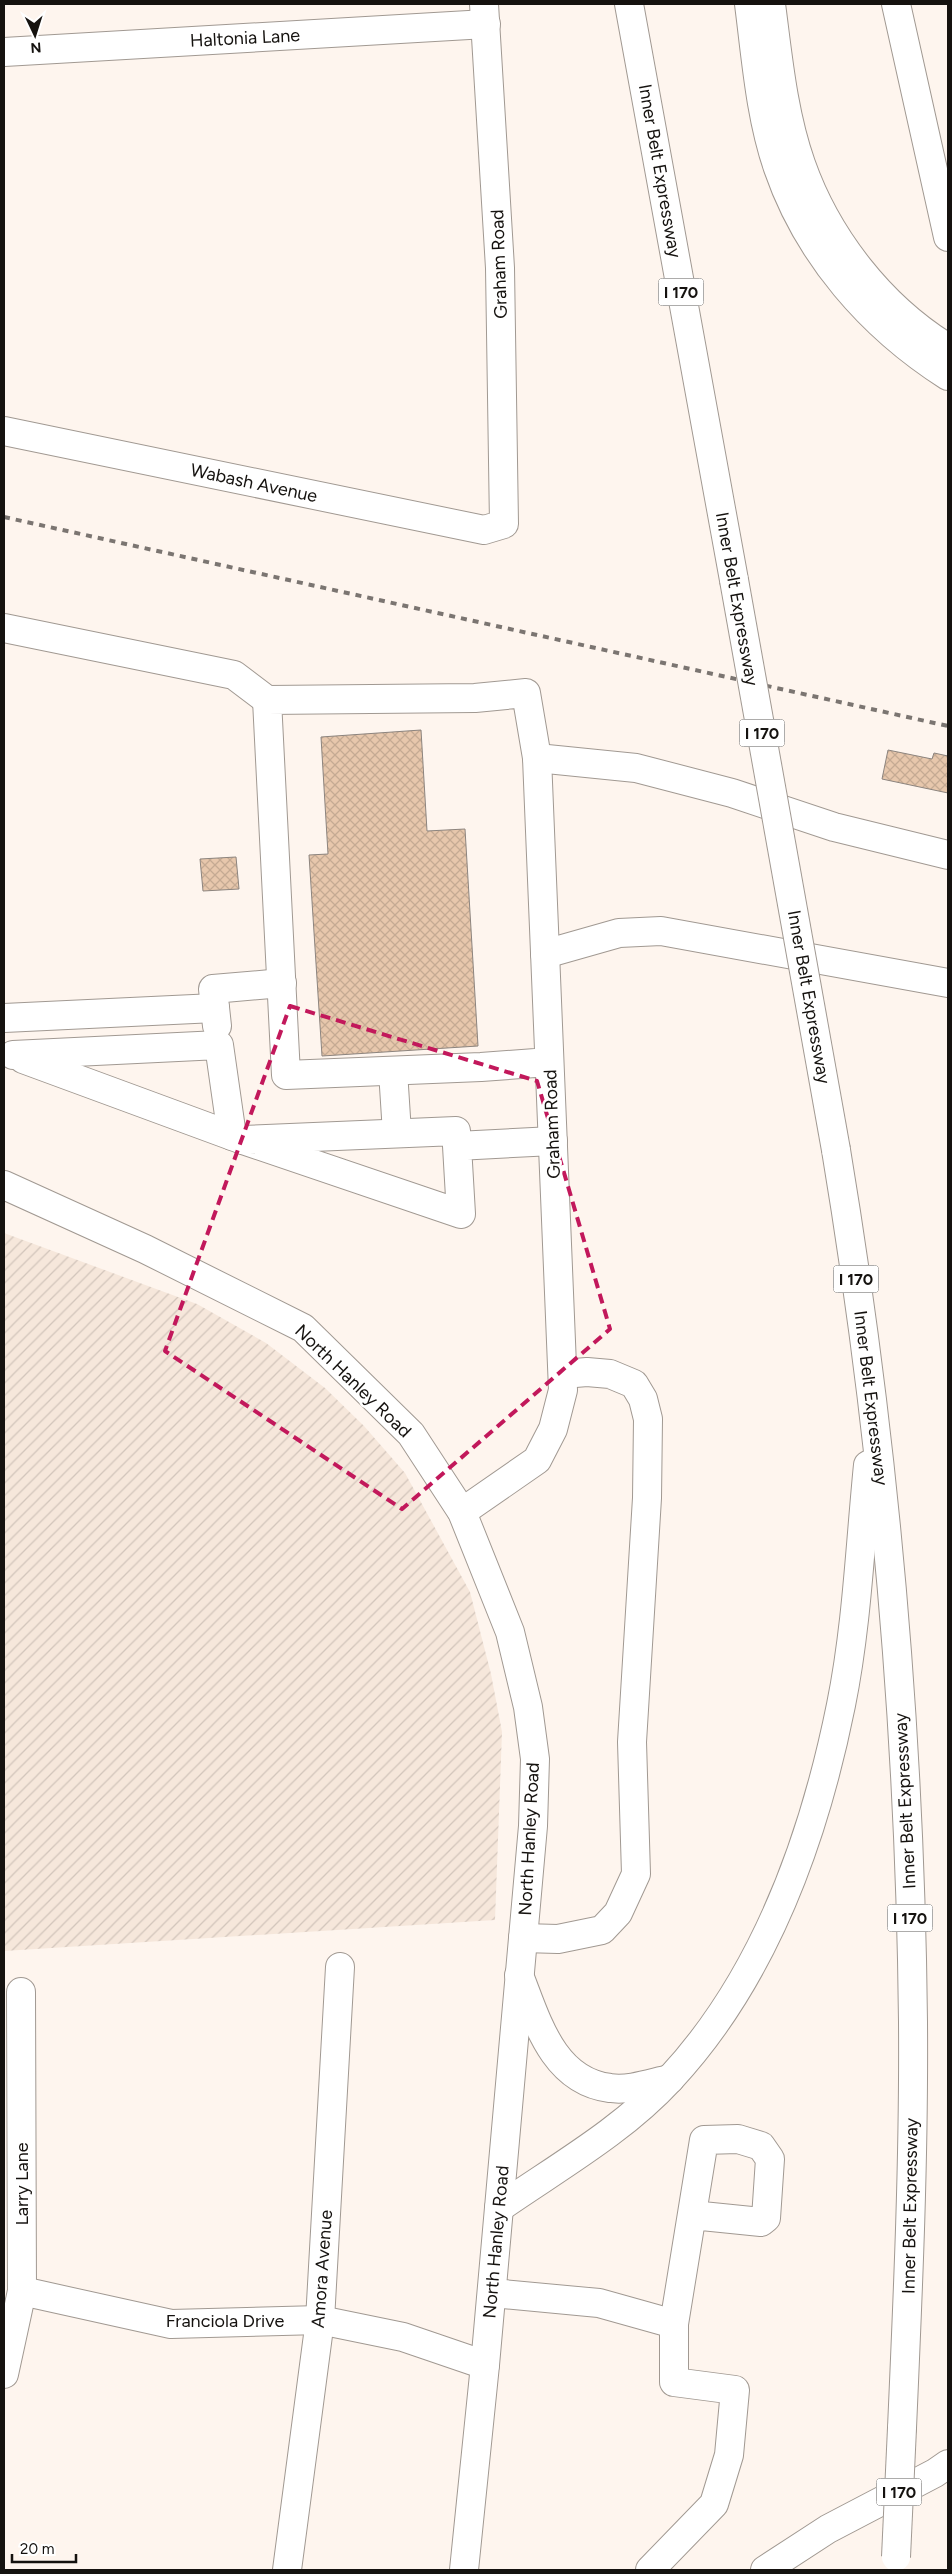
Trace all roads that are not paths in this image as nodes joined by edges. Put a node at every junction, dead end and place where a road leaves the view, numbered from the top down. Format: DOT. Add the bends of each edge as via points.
graph roads {
  1 [pos="629,4"];
  2 [pos="749,4"];
  3 [pos="771,4"];
  4 [pos="896,4"];
  5 [pos="485,14"];
  6 [pos="4,52"];
  7 [pos="948,237"];
  8 [pos="948,348"];
  9 [pos="948,376"];
  10 [pos="4,432"];
  11 [pos="504,524"];
  12 [pos="4,628"];
  13 [pos="267,700"];
  14 [pos="537,758"];
  15 [pos="948,855"];
  16 [pos="545,954"];
  17 [pos="282,983"];
  18 [pos="948,983"];
  19 [pos="215,1008"];
  20 [pos="4,1018"];
  21 [pos="220,1045"];
  22 [pos="549,1062"];
  23 [pos="393,1071"];
  24 [pos="397,1134"];
  25 [pos="237,1138"];
  26 [pos="553,1141"];
  27 [pos="457,1146"];
  28 [pos="4,1185"];
  29 [pos="563,1374"];
  30 [pos="873,1409"];
  31 [pos="462,1512"];
  32 [pos="523,1938"];
  33 [pos="340,1967"];
  34 [pos="519,1975"];
  35 [pos="21,1992"];
  36 [pos="670,2079"];
  37 [pos="499,2208"];
  38 [pos="692,2215"];
  39 [pos="22,2291"];
  40 [pos="492,2293"];
  41 [pos="320,2320"];
  42 [pos="674,2324"];
  43 [pos="485,2365"];
  44 [pos="4,2374"];
  45 [pos="948,2464"];
  46 [pos="895,2564"];
  47 [pos="287,2570"];
  48 [pos="464,2570"];
  49 [pos="650,2570"];
  50 [pos="766,2570"];
  1 -- 30 [label="main road, Inner Belt Expressway / I 170, bridge" via="838,1159"];
  2 -- 9 [label="main road" via="765,118 778,168 797,212 823,257 850,293 882,326"];
  3 -- 8 [label="main road" via="787,114 801,164 819,207 841,244 872,283 906,317"];
  4 -- 7 [label="main road"];
  5 -- 6 [label="main road, Haltonia Lane"];
  5 -- 11 [label="main road, Graham Road" via="500,268"];
  10 -- 11 [label="main road, Wabash Avenue" via="484,530"];
  12 -- 13 [label="main road" via="234,675"];
  13 -- 14 [label="main road, Graham Road" via="475,698 526,693"];
  13 -- 17 [label="main road"];
  14 -- 15 [label="main road" via="636,768 732,793 834,827"];
  14 -- 16 [label="main road, Graham Road"];
  16 -- 18 [label="main road" via="618,934 661,931"];
  16 -- 22 [label="main road, Graham Road"];
  17 -- 19 [label="main road" via="213,989"];
  17 -- 23 [label="main road" via="286,1075"];
  19 -- 20 [label="main road"];
  19 -- 21 [label="main road"];
  21 -- 25 [label="main road"];
  21 -- 25 [label="main road" via="13,1054"];
  22 -- 23 [label="main road"];
  22 -- 26 [label="main road, Graham Road"];
  23 -- 24 [label="main road"];
  24 -- 25 [label="main road"];
  24 -- 27 [label="main road" via="456,1131"];
  25 -- 27 [label="main road" via="461,1214"];
  26 -- 27 [label="main road"];
  26 -- 29 [label="main road, Graham Road"];
  28 -- 31 [label="main road, North Hanley Road" via="144,1249 303,1328 411,1434"];
  29 -- 31 [label="main road, Graham Road" via="563,1390 553,1429 537,1460"];
  29 -- 32 [label="main road" via="610,1374 634,1384 643,1399 648,1419 648,1498 632,1742 636,1874 618,1913 602,1930 558,1939"];
  30 -- 36 [label="main road" via="852,1633 824,1780 799,1857 770,1928 742,1983 711,2032"];
  30 -- 46 [label="main road, Inner Belt Expressway / I 170, bridge" via="896,1639 909,1867 913,2020 912,2164"];
  31 -- 32 [label="main road, North Hanley Road" via="510,1632 528,1707 535,1759"];
  32 -- 34 [label="main road, North Hanley Road"];
  33 -- 41 [label="main road, Amora Avenue"];
  34 -- 36 [label="main road" via="541,2031 554,2054 566,2069 579,2078 611,2089"];
  34 -- 37 [label="main road, North Hanley Road"];
  35 -- 39 [label="main road, Larry Lane"];
  36 -- 37 [label="main road" via="638,2110 595,2143"];
  37 -- 40 [label="main road, North Hanley Road"];
  38 -- 42 [label="main road"];
  39 -- 41 [label="main road, Franciola Drive" via="171,2324"];
  39 -- 44 [label="main road, Larry Lane"];
  40 -- 42 [label="main road" via="599,2303"];
  40 -- 43 [label="main road, North Hanley Road"];
  41 -- 43 [label="main road, Franciola Drive" via="403,2337"];
  41 -- 47 [label="main road, Amora Avenue"];
  42 -- 49 [label="main road" via="674,2382 735,2390 729,2455 714,2504"];
  43 -- 48 [label="main road, North Hanley Road"];
  45 -- 50 [label="main road" via="828,2529"];
}
